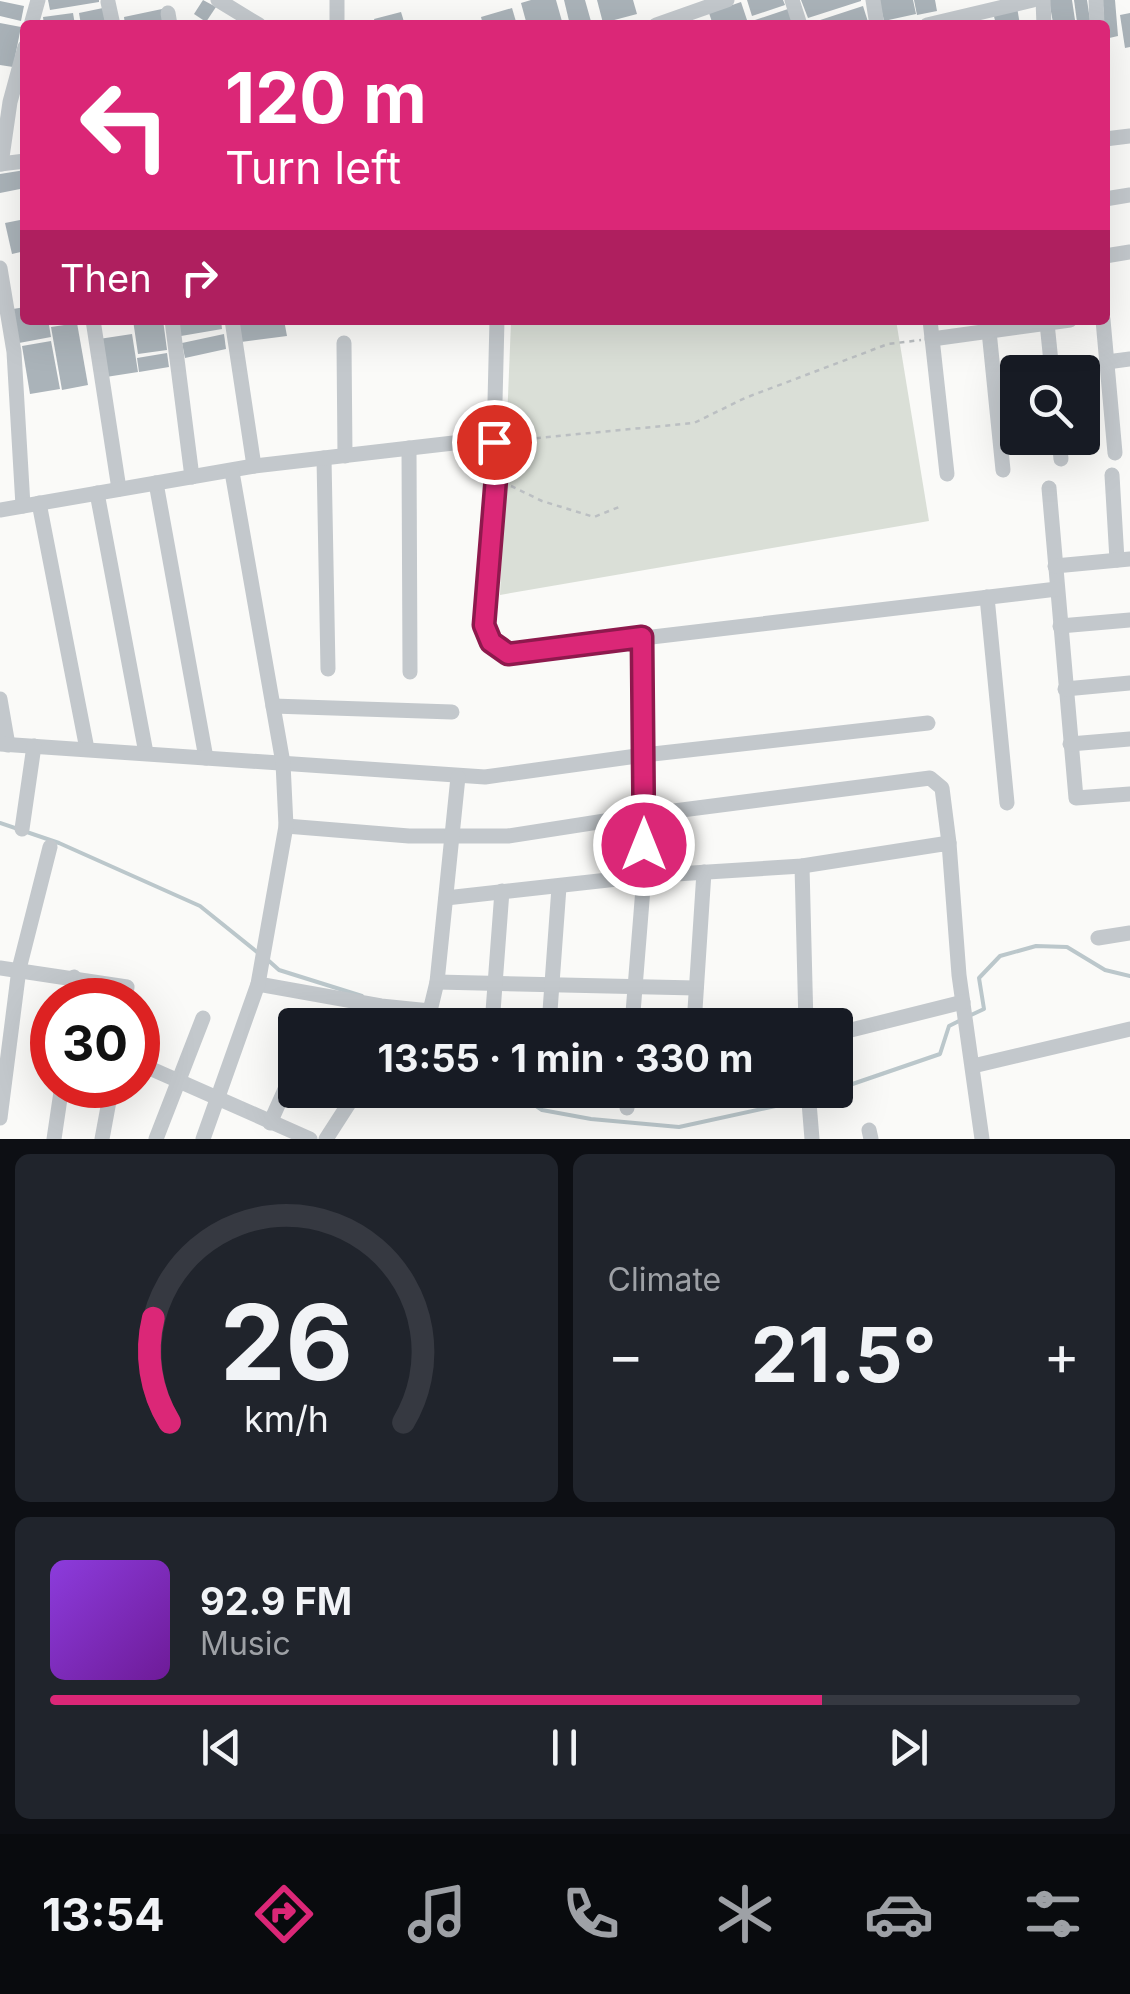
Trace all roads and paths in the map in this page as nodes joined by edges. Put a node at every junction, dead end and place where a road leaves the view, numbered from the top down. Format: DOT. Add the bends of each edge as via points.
graph roads {
  1 [pos="218,0"];
  2 [pos="727,0"];
  3 [pos="1033,0"];
  4 [pos="693,18"];
  5 [pos="981,18"];
  6 [pos="252,20"];
  7 [pos="20,66"];
  8 [pos="0,164"];
  9 [pos="0,268"];
  10 [pos="94,325"];
  11 [pos="173,325"];
  12 [pos="233,325"];
  13 [pos="498,325"];
  14 [pos="931,325"];
  15 [pos="1032,325"];
  16 [pos="1047,325"];
  17 [pos="1103,325"];
  18 [pos="988,331"];
  19 [pos="932,339"];
  20 [pos="344,343"];
  21 [pos="1050,355"];
  22 [pos="1130,359"];
  23 [pos="1107,362"];
  24 [pos="494,442"];
  25 [pos="409,448"];
  26 [pos="1115,453"];
  27 [pos="1061,455"];
  28 [pos="345,456"];
  29 [pos="324,458"];
  30 [pos="1061,459"];
  31 [pos="254,466"];
  32 [pos="1003,470"];
  33 [pos="232,472"];
  34 [pos="947,474"];
  35 [pos="1112,475"];
  36 [pos="192,477"];
  37 [pos="496,478"];
  38 [pos="156,483"];
  39 [pos="1048,488"];
  40 [pos="119,489"];
  41 [pos="97,493"];
  42 [pos="31,505"];
  43 [pos="619,507"];
  44 [pos="0,510"];
  45 [pos="1123,560"];
  46 [pos="1055,566"];
  47 [pos="1057,589"];
  48 [pos="987,597"];
  49 [pos="1130,620"];
  50 [pos="1060,626"];
  51 [pos="642,637"];
  52 [pos="328,669"];
  53 [pos="410,672"];
  54 [pos="1130,683"];
  55 [pos="1065,689"];
  56 [pos="0,699"];
  57 [pos="273,706"];
  58 [pos="452,712"];
  59 [pos="928,723"];
  60 [pos="1130,739"];
  61 [pos="4,744"];
  62 [pos="1070,744"];
  63 [pos="34,746"];
  64 [pos="87,749"];
  65 [pos="146,753"];
  66 [pos="644,755"];
  67 [pos="206,758"];
  68 [pos="283,763"];
  69 [pos="458,776"];
  70 [pos="1130,794"];
  71 [pos="1007,804"];
  72 [pos="643,815"];
  73 [pos="286,826"];
  74 [pos="22,829"];
  75 [pos="452,837"];
  76 [pos="949,842"];
  77 [pos="50,847"];
  78 [pos="802,866"];
  79 [pos="704,872"];
  80 [pos="644,876"];
  81 [pos="558,887"];
  82 [pos="502,892"];
  83 [pos="446,898"];
  84 [pos="1130,933"];
  85 [pos="1098,938"];
  86 [pos="0,968"];
  87 [pos="19,969"];
  88 [pos="74,978"];
  89 [pos="437,982"];
  90 [pos="258,984"];
  91 [pos="496,984"];
  92 [pos="552,985"];
  93 [pos="634,987"];
  94 [pos="696,988"];
  95 [pos="494,1008"];
  96 [pos="550,1008"];
  97 [pos="633,1008"];
  98 [pos="695,1008"];
  99 [pos="806,1008"];
  100 [pos="965,1012"];
  101 [pos="204,1018"];
  102 [pos="1130,1030"];
  103 [pos="853,1031"];
  104 [pos="973,1066"];
  105 [pos="160,1073"];
  106 [pos="178,1082"];
  107 [pos="217,1101"];
  108 [pos="278,1105"];
  109 [pos="59,1108"];
  110 [pos="108,1108"];
  111 [pos="347,1108"];
  112 [pos="810,1108"];
  113 [pos="0,1118"];
  114 [pos="270,1123"];
  115 [pos="54,1139"];
  116 [pos="102,1139"];
  117 [pos="156,1139"];
  118 [pos="204,1139"];
  119 [pos="310,1139"];
  120 [pos="326,1139"];
  121 [pos="812,1139"];
  122 [pos="982,1139"];
  1 -- 6 [label="street"];
  2 -- 4 [label="street"];
  3 -- 5 [label="street"];
  7 -- 8 [label="street"];
  9 -- 42 [label="street"];
  10 -- 40 [label="street"];
  11 -- 36 [label="street"];
  12 -- 31 [label="street"];
  13 -- 24 [label="street"];
  14 -- 19 [label="street"];
  15 -- 18 [label="street"];
  16 -- 21 [label="street"];
  17 -- 23 [label="street"];
  18 -- 19 [label="street"];
  18 -- 32 [label="street"];
  19 -- 24 [label="path" via="888,344 694,423"];
  19 -- 34 [label="street"];
  20 -- 28 [label="street"];
  22 -- 23 [label="street"];
  23 -- 26 [label="street"];
  24 -- 25 [label="street"];
  24 -- 37 [label="street"];
  25 -- 28 [label="street"];
  25 -- 53 [label="street"];
  27 -- 30 [label="street"];
  28 -- 29 [label="street"];
  29 -- 31 [label="street"];
  29 -- 52 [label="street"];
  31 -- 33 [label="street"];
  33 -- 36 [label="street"];
  33 -- 57 [label="street"];
  35 -- 45 [label="street"];
  36 -- 38 [label="street"];
  37 -- 43 [label="path" via="594,517"];
  37 -- 51 [label="street" via="484,625 491,642 508,654"];
  38 -- 40 [label="street"];
  38 -- 67 [label="street"];
  39 -- 46 [label="street"];
  40 -- 41 [label="street"];
  41 -- 42 [label="street"];
  41 -- 65 [label="street"];
  42 -- 44 [label="street"];
  42 -- 64 [label="street"];
  45 -- 46 [label="street"];
  46 -- 47 [label="street"];
  47 -- 48 [label="street"];
  47 -- 50 [label="street"];
  48 -- 51 [label="street"];
  48 -- 71 [label="street"];
  49 -- 50 [label="street"];
  50 -- 55 [label="street"];
  51 -- 66 [label="street"];
  54 -- 55 [label="street"];
  55 -- 62 [label="street"];
  56 -- 61 [label="street"];
  57 -- 58 [label="street"];
  57 -- 68 [label="street"];
  59 -- 66 [label="street"];
  60 -- 62 [label="street"];
  61 -- 63 [label="street"];
  62 -- 70 [label="street" via="1076,798"];
  63 -- 64 [label="street"];
  63 -- 74 [label="street"];
  64 -- 65 [label="street"];
  65 -- 67 [label="street"];
  66 -- 69 [label="street" via="530,773"];
  66 -- 72 [label="street"];
  67 -- 68 [label="street"];
  68 -- 69 [label="street"];
  68 -- 73 [label="street"];
  69 -- 75 [label="street"];
  72 -- 75 [label="street" via="520,835"];
  72 -- 76 [label="street" via="930,778 942,788"];
  72 -- 80 [label="street"];
  73 -- 75 [label="street"];
  73 -- 90 [label="street"];
  75 -- 83 [label="street"];
  76 -- 78 [label="street"];
  76 -- 100 [label="street"];
  77 -- 87 [label="street"];
  78 -- 79 [label="street"];
  78 -- 99 [label="street"];
  79 -- 80 [label="street"];
  79 -- 94 [label="street"];
  80 -- 81 [label="street"];
  80 -- 93 [label="street"];
  81 -- 82 [label="street"];
  81 -- 92 [label="street"];
  82 -- 83 [label="street"];
  82 -- 91 [label="street"];
  83 -- 89 [label="street"];
  84 -- 85 [label="street"];
  86 -- 87 [label="street"];
  87 -- 88 [label="street"];
  87 -- 113 [label="street"];
  89 -- 90 [label="street" via="430,1011"];
  89 -- 91 [label="street"];
  90 -- 107 [label="street"];
  91 -- 92 [label="street"];
  91 -- 95 [label="street"];
  92 -- 93 [label="street"];
  92 -- 96 [label="street"];
  93 -- 94 [label="street"];
  93 -- 97 [label="street"];
  94 -- 98 [label="street"];
  100 -- 103 [label="street"];
  100 -- 104 [label="street"];
  101 -- 106 [label="street"];
  102 -- 104 [label="street"];
  104 -- 122 [label="street"];
  105 -- 106 [label="street"];
  106 -- 107 [label="street"];
  106 -- 117 [label="street"];
  107 -- 114 [label="street"];
  107 -- 118 [label="street"];
  108 -- 114 [label="street"];
  109 -- 115 [label="street"];
  110 -- 116 [label="street"];
  111 -- 120 [label="street"];
  112 -- 121 [label="street"];
  114 -- 119 [label="street"];
}
